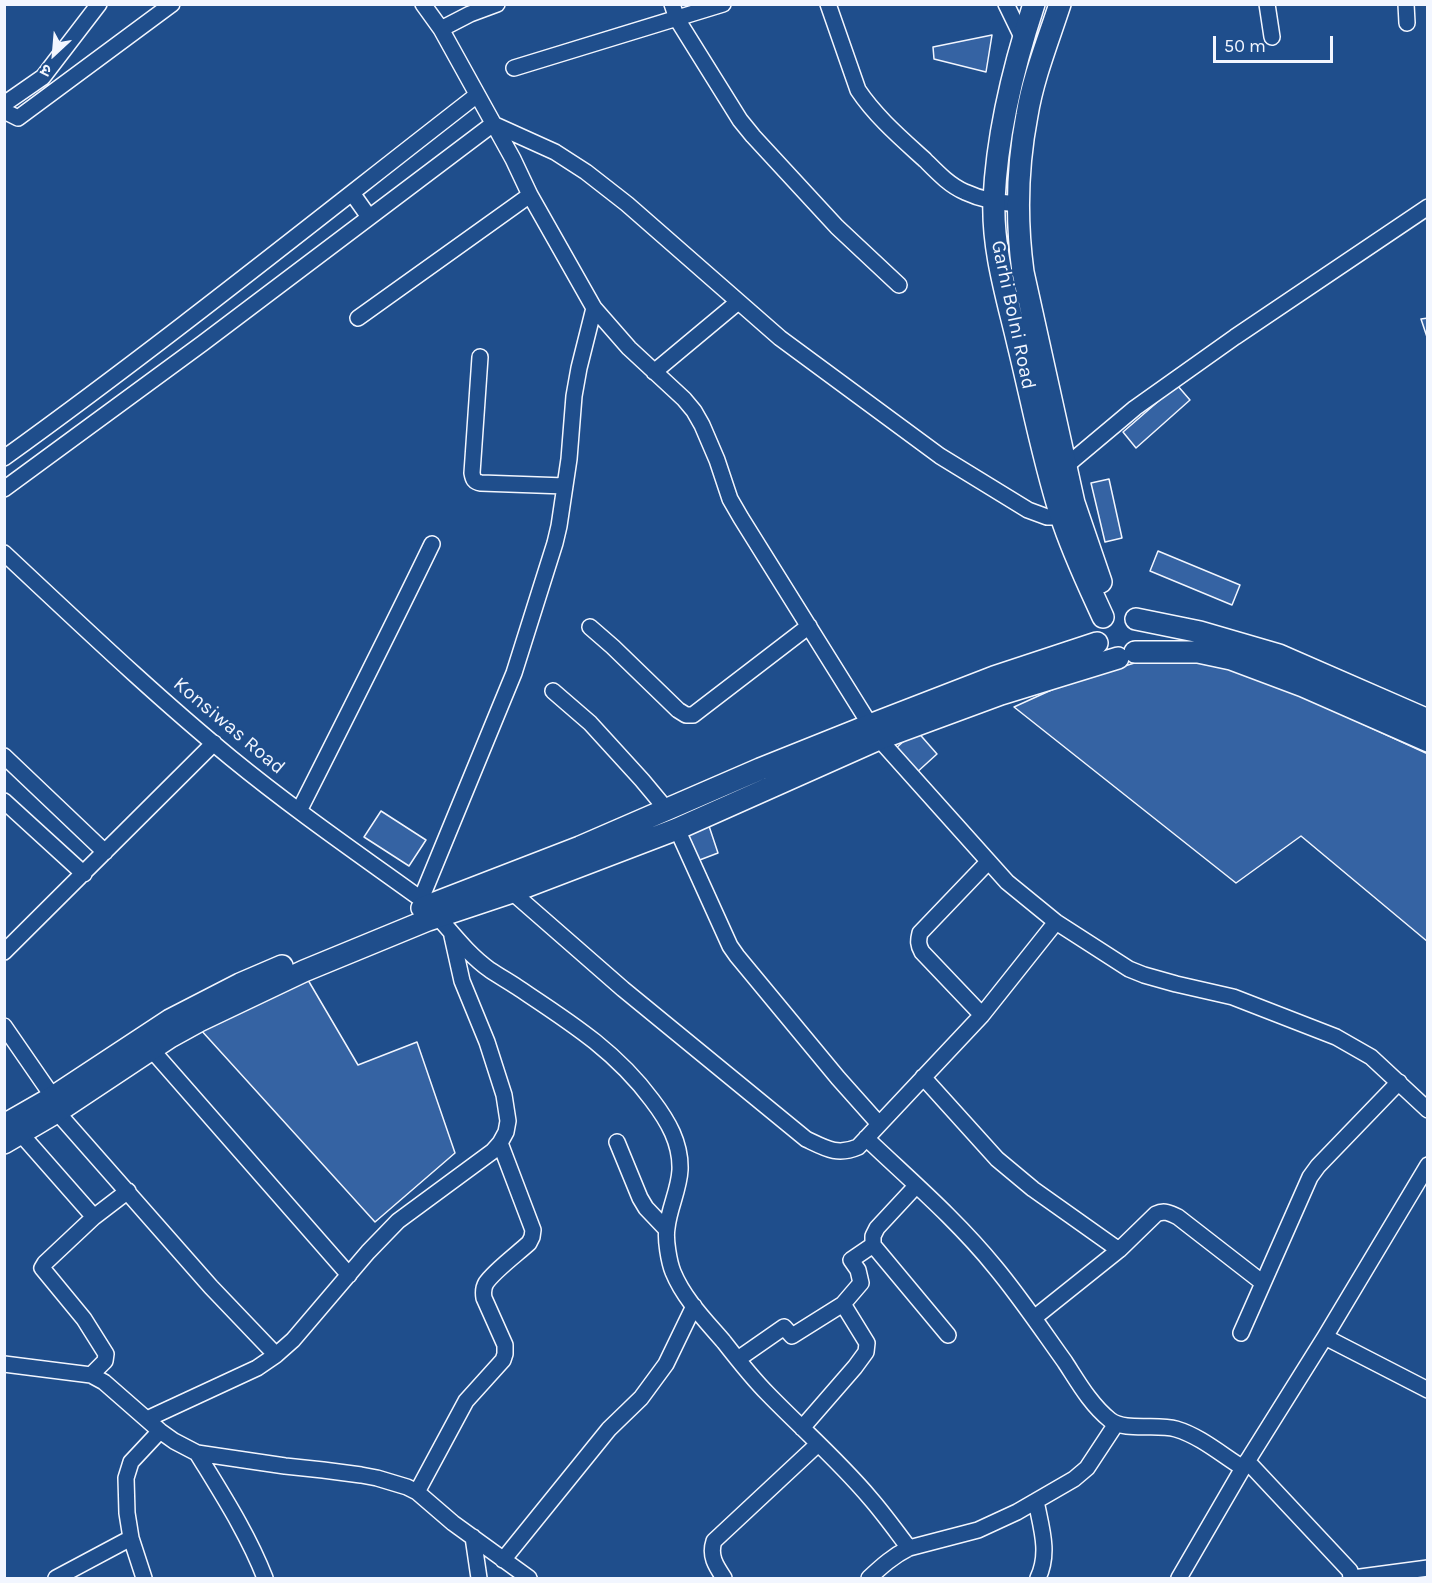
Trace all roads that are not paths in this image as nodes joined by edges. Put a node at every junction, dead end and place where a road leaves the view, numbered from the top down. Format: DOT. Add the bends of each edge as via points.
graph roads {
  1 [pos="99,4"];
  2 [pos="172,4"];
  3 [pos="497,4"];
  4 [pos="723,4"];
  5 [pos="828,4"];
  6 [pos="1006,4"];
  7 [pos="1034,4"];
  8 [pos="1060,4"];
  9 [pos="1267,4"];
  10 [pos="1406,4"];
  11 [pos="424,5"];
  12 [pos="674,12"];
  13 [pos="1407,23"];
  14 [pos="441,29"];
  15 [pos="1272,38"];
  16 [pos="1023,39"];
  17 [pos="514,68"];
  18 [pos="477,95"];
  19 [pos="4,105"];
  20 [pos="4,111"];
  21 [pos="493,124"];
  22 [pos="352,193"];
  23 [pos="530,195"];
  24 [pos="994,202"];
  25 [pos="1018,204"];
  26 [pos="1428,207"];
  27 [pos="369,217"];
  28 [pos="899,285"];
  29 [pos="738,302"];
  30 [pos="594,308"];
  31 [pos="358,318"];
  32 [pos="480,357"];
  33 [pos="654,372"];
  34 [pos="4,458"];
  35 [pos="1059,472"];
  36 [pos="565,486"];
  37 [pos="4,489"];
  38 [pos="1069,514"];
  39 [pos="432,544"];
  40 [pos="4,553"];
  41 [pos="1108,615"];
  42 [pos="1136,619"];
  43 [pos="809,626"];
  44 [pos="590,627"];
  45 [pos="1097,643"];
  46 [pos="1127,655"];
  47 [pos="553,691"];
  48 [pos="1428,720"];
  49 [pos="875,732"];
  50 [pos="1428,741"];
  51 [pos="214,743"];
  52 [pos="4,756"];
  53 [pos="4,801"];
  54 [pos="667,810"];
  55 [pos="299,811"];
  56 [pos="676,830"];
  57 [pos="105,852"];
  58 [pos="988,862"];
  59 [pos="84,874"];
  60 [pos="512,892"];
  61 [pos="429,907"];
  62 [pos="1056,922"];
  63 [pos="452,935"];
  64 [pos="4,952"];
  65 [pos="982,1014"];
  66 [pos="4,1026"];
  67 [pos="151,1049"];
  68 [pos="923,1077"];
  69 [pos="1399,1082"];
  70 [pos="55,1104"];
  71 [pos="1428,1110"];
  72 [pos="879,1124"];
  73 [pos="10,1134"];
  74 [pos="866,1138"];
  75 [pos="617,1142"];
  76 [pos="500,1143"];
  77 [pos="1428,1165"];
  78 [pos="916,1186"];
  79 [pos="128,1191"];
  80 [pos="94,1217"];
  81 [pos="666,1228"];
  82 [pos="873,1245"];
  83 [pos="1119,1250"];
  84 [pos="349,1275"];
  85 [pos="1263,1283"];
  86 [pos="843,1304"];
  87 [pos="694,1306"];
  88 [pos="1034,1318"];
  89 [pos="1241,1333"];
  90 [pos="948,1335"];
  91 [pos="1325,1337"];
  92 [pos="276,1354"];
  93 [pos="738,1359"];
  94 [pos="4,1364"];
  95 [pos="91,1375"];
  96 [pos="1428,1390"];
  97 [pos="147,1419"];
  98 [pos="1116,1424"];
  99 [pos="802,1428"];
  100 [pos="160,1431"];
  101 [pos="818,1444"];
  102 [pos="197,1453"];
  103 [pos="1245,1465"];
  104 [pos="417,1492"];
  105 [pos="1036,1501"];
  106 [pos="472,1537"];
  107 [pos="131,1538"];
  108 [pos="909,1548"];
  109 [pos="1428,1556"];
  110 [pos="503,1560"];
  111 [pos="1420,1570"];
  112 [pos="56,1578"];
  113 [pos="144,1578"];
  114 [pos="265,1578"];
  115 [pos="479,1578"];
  116 [pos="529,1578"];
  117 [pos="724,1578"];
  118 [pos="869,1578"];
  119 [pos="1038,1578"];
  120 [pos="1179,1578"];
  121 [pos="1352,1578"];
  1 -- 19 [label="street" via="43,77"];
  2 -- 20 [label="street" via="18,118"];
  3 -- 14 [label="street"];
  4 -- 12 [label="street"];
  5 -- 24 [label="street" via="864,99 950,183 963,192"];
  6 -- 16 [label="street"];
  7 -- 16 [label="main road, Garhi Bolni Road"];
  8 -- 25 [label="main road, Garhi Bolni Road" via="1027,113"];
  9 -- 15 [label="street"];
  10 -- 13 [label="street"];
  11 -- 14 [label="street"];
  12 -- 17 [label="street"];
  12 -- 28 [label="street" via="753,136 837,227"];
  14 -- 18 [label="street"];
  16 -- 24 [label="main road, Garhi Bolni Road" via="1003,116"];
  18 -- 21 [label="street"];
  18 -- 22 [label="street"];
  21 -- 23 [label="street"];
  21 -- 27 [label="street"];
  21 -- 29 [label="street" via="555,152 586,172"];
  22 -- 27 [label="street"];
  22 -- 34 [label="street"];
  23 -- 30 [label="street"];
  23 -- 31 [label="street"];
  24 -- 25 [label="street"];
  24 -- 35 [label="main road, Garhi Bolni Road" via="1001,270"];
  25 -- 35 [label="main road, Garhi Bolni Road" via="1023,272"];
  26 -- 35 [label="street" via="1161,389"];
  27 -- 37 [label="street"];
  29 -- 33 [label="street"];
  29 -- 38 [label="street" via="788,344 940,456 1028,510 1047,517"];
  30 -- 33 [label="street"];
  30 -- 36 [label="street" via="574,396"];
  32 -- 36 [label="street" via="473,479 481,483"];
  33 -- 43 [label="street" via="694,411 730,499"];
  35 -- 38 [label="main road, Garhi Bolni Road"];
  36 -- 61 [label="street" via="555,543 514,673"];
  38 -- 41 [label="main road, Garhi Bolni Road" via="1086,580"];
  39 -- 55 [label="street"];
  40 -- 51 [label="street, Konsiwas Road"];
  41 -- 42 [label="main road" via="1122,611"];
  41 -- 45 [label="main road" via="1098,625"];
  42 -- 46 [label="main road" via="1143,636"];
  42 -- 48 [label="main road" via="1200,632 1279,655"];
  43 -- 44 [label="street" via="693,715 678,710"];
  43 -- 49 [label="street"];
  45 -- 46 [label="main road" via="1110,656"];
  45 -- 49 [label="main road" via="994,677"];
  46 -- 49 [label="main road"];
  46 -- 50 [label="main road" via="1198,652 1231,658"];
  47 -- 54 [label="street" via="590,723"];
  49 -- 54 [label="main road" via="760,769"];
  49 -- 56 [label="main road"];
  49 -- 58 [label="street"];
  51 -- 55 [label="street, Konsiwas Road"];
  51 -- 57 [label="street"];
  52 -- 57 [label="street"];
  53 -- 59 [label="street"];
  54 -- 61 [label="main road"];
  55 -- 61 [label="street, Konsiwas Road"];
  56 -- 60 [label="main road"];
  56 -- 72 [label="street" via="730,946"];
  57 -- 59 [label="street"];
  58 -- 62 [label="street"];
  58 -- 65 [label="street" via="920,933 918,940 922,952"];
  59 -- 64 [label="street"];
  60 -- 61 [label="main road"];
  60 -- 74 [label="street" via="623,989 806,1138 844,1152 858,1147"];
  61 -- 63 [label="street, Konsiwas Road"];
  61 -- 67 [label="main road" via="199,1021"];
  61 -- 70 [label="main road" via="240,984 170,1020"];
  62 -- 65 [label="street"];
  62 -- 69 [label="street" via="1144,975 1233,997 1336,1037 1371,1057"];
  63 -- 76 [label="street" via="462,981 504,1095 508,1121"];
  63 -- 81 [label="street" via="491,971 610,1053 652,1099 675,1136 679,1157 679,1180"];
  65 -- 68 [label="street"];
  66 -- 70 [label="street"];
  67 -- 70 [label="main road"];
  67 -- 84 [label="street"];
  68 -- 72 [label="street"];
  68 -- 83 [label="street" via="997,1159"];
  69 -- 71 [label="street"];
  69 -- 85 [label="street" via="1310,1177"];
  70 -- 73 [label="main road"];
  70 -- 79 [label="street"];
  72 -- 74 [label="street"];
  73 -- 80 [label="street"];
  74 -- 78 [label="street"];
  75 -- 81 [label="street" via="640,1198"];
  76 -- 84 [label="street" via="398,1221"];
  76 -- 104 [label="street" via="533,1230 529,1243 490,1278 482,1291 505,1345 505,1354 466,1401"];
  77 -- 91 [label="street"];
  78 -- 82 [label="street" via="877,1228"];
  78 -- 88 [label="street" via="994,1265"];
  79 -- 80 [label="street"];
  79 -- 92 [label="street" via="211,1287"];
  80 -- 95 [label="street" via="42,1268 106,1354 105,1361"];
  81 -- 87 [label="street" via="673,1272"];
  82 -- 86 [label="street" via="851,1260 861,1283"];
  82 -- 90 [label="street"];
  83 -- 85 [label="street" via="1156,1214 1167,1212"];
  83 -- 88 [label="street"];
  84 -- 92 [label="street"];
  85 -- 89 [label="street"];
  86 -- 93 [label="street" via="792,1336 784,1327"];
  86 -- 99 [label="street" via="867,1342 866,1352"];
  87 -- 93 [label="street"];
  87 -- 110 [label="street" via="666,1364 641,1398 609,1429"];
  88 -- 98 [label="street" via="1090,1398"];
  91 -- 96 [label="street"];
  91 -- 103 [label="street"];
  92 -- 97 [label="street" via="257,1368"];
  93 -- 99 [label="street"];
  94 -- 95 [label="street"];
  95 -- 97 [label="street"];
  97 -- 100 [label="street"];
  98 -- 103 [label="street" via="1176,1429"];
  98 -- 105 [label="street" via="1080,1475"];
  99 -- 101 [label="street"];
  100 -- 102 [label="street"];
  100 -- 107 [label="street" via="128,1470"];
  101 -- 108 [label="street" via="870,1497"];
  101 -- 117 [label="street" via="714,1541 713,1559"];
  102 -- 104 [label="street" via="377,1478"];
  102 -- 114 [label="street" via="252,1546"];
  103 -- 120 [label="street"];
  103 -- 121 [label="street" via="1350,1571"];
  104 -- 106 [label="street"];
  105 -- 108 [label="street" via="978,1530"];
  105 -- 119 [label="street" via="1045,1558"];
  106 -- 110 [label="street"];
  106 -- 115 [label="street"];
  107 -- 112 [label="street"];
  107 -- 113 [label="street"];
  108 -- 118 [label="street" via="889,1559"];
  109 -- 111 [label="street"];
  110 -- 116 [label="street"];
  111 -- 121 [label="street"];
}
